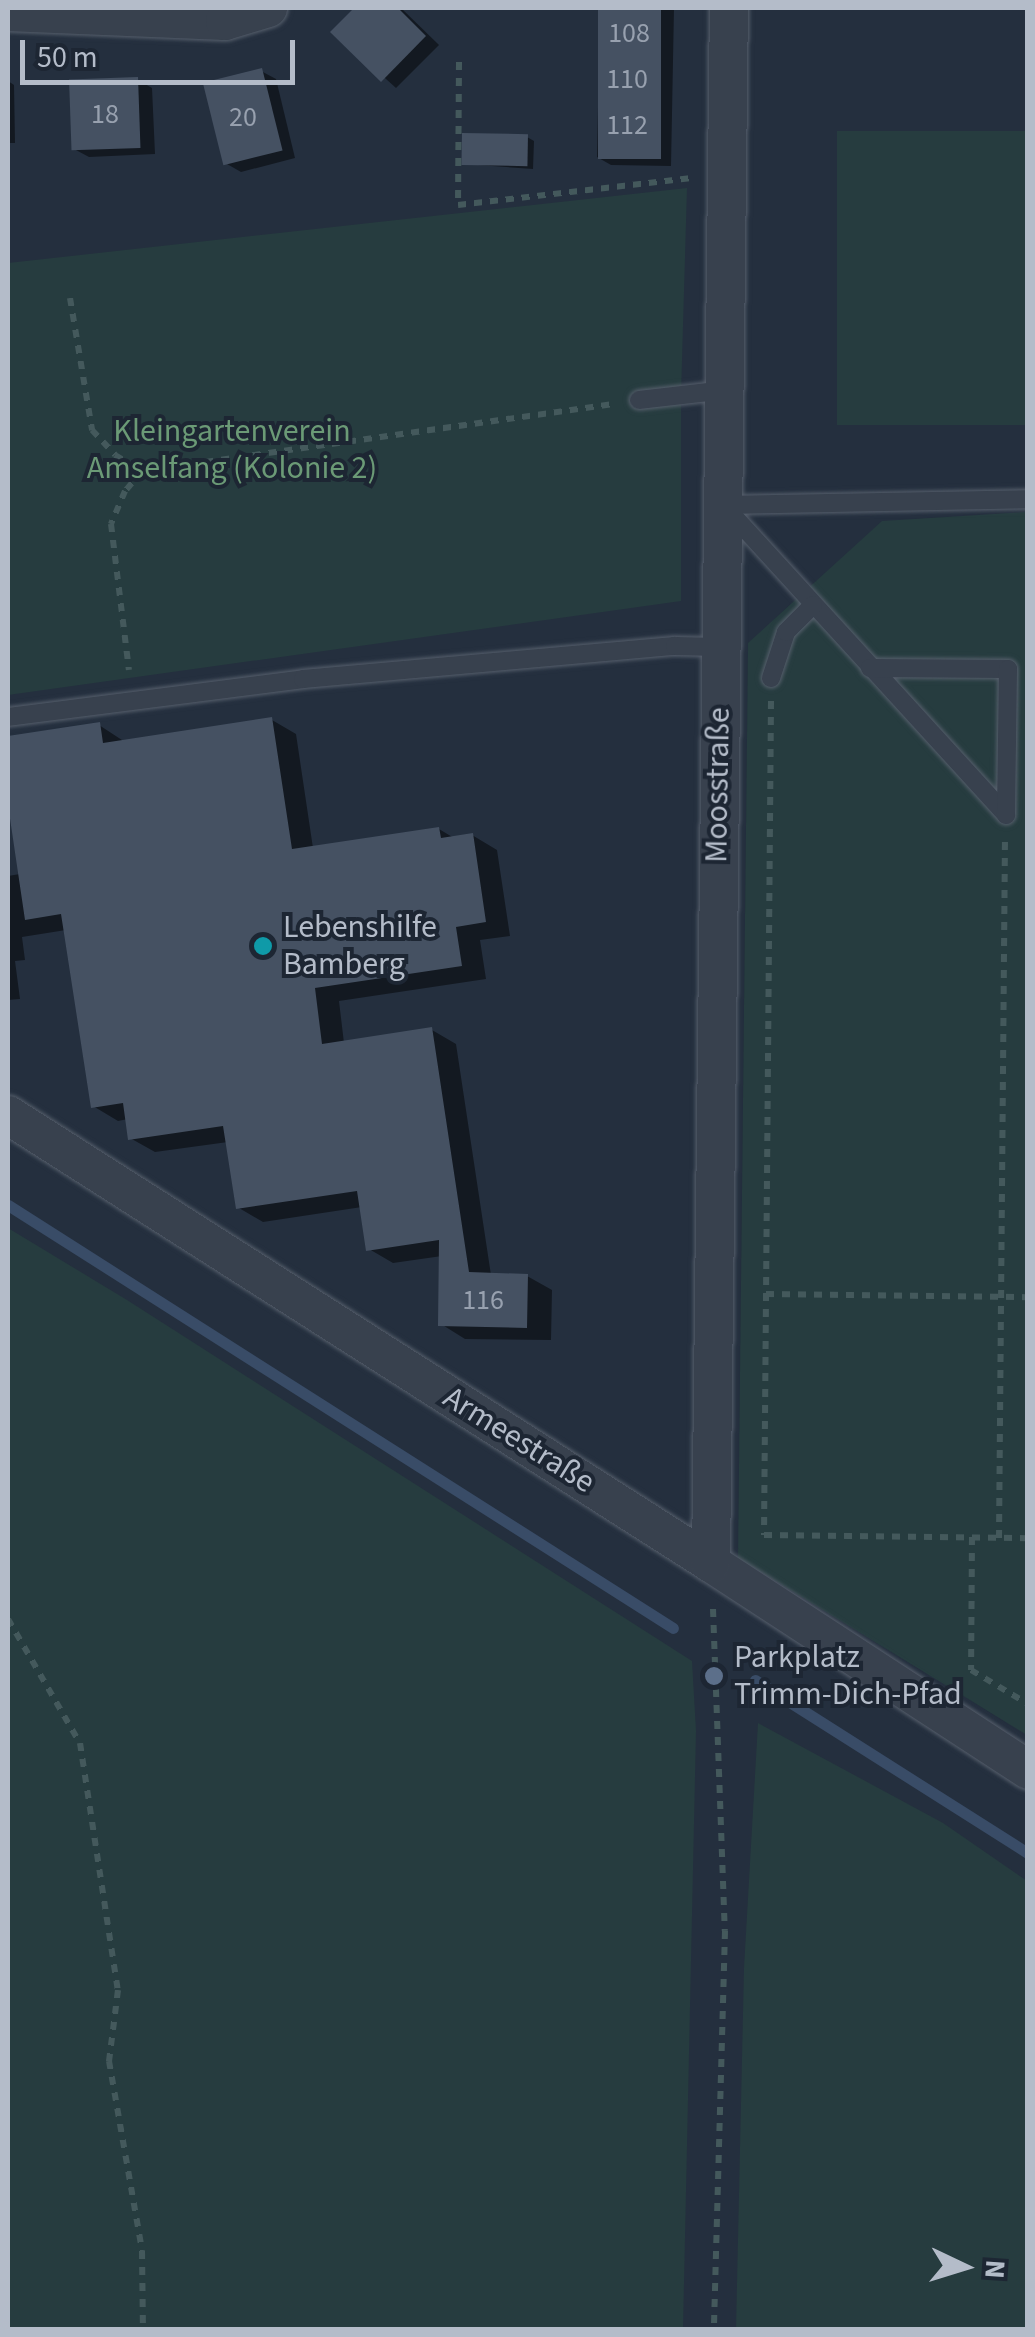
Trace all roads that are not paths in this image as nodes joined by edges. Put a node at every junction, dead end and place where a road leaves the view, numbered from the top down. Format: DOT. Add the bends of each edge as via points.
graph roads {
  1 [pos="268,8"];
  2 [pos="728,8"];
  3 [pos="8,12"];
  4 [pos="725,390"];
  5 [pos="639,400"];
  6 [pos="1028,498"];
  7 [pos="724,505"];
  8 [pos="813,605"];
  9 [pos="719,647"];
  10 [pos="870,668"];
  11 [pos="772,678"];
  12 [pos="8,718"];
  13 [pos="8,1116"];
  14 [pos="712,1562"];
  15 [pos="1028,1770"];
  1 -- 3 [label="street" via="225,21"];
  2 -- 4 [label="street, Moosstraße"];
  4 -- 5 [label="lane"];
  4 -- 7 [label="street, Moosstraße"];
  6 -- 7 [label="lane"];
  7 -- 8 [label="lane"];
  7 -- 9 [label="street, Moosstraße"];
  8 -- 10 [label="lane"];
  8 -- 11 [label="lane" via="786,632"];
  9 -- 12 [label="lane" via="303,678"];
  9 -- 14 [label="street, Moosstraße"];
  10 -- 10 [label="lane" via="1006,814 1008,669"];
  13 -- 14 [label="street, Armeestraße"];
  14 -- 15 [label="street, Armeestraße"];
}
